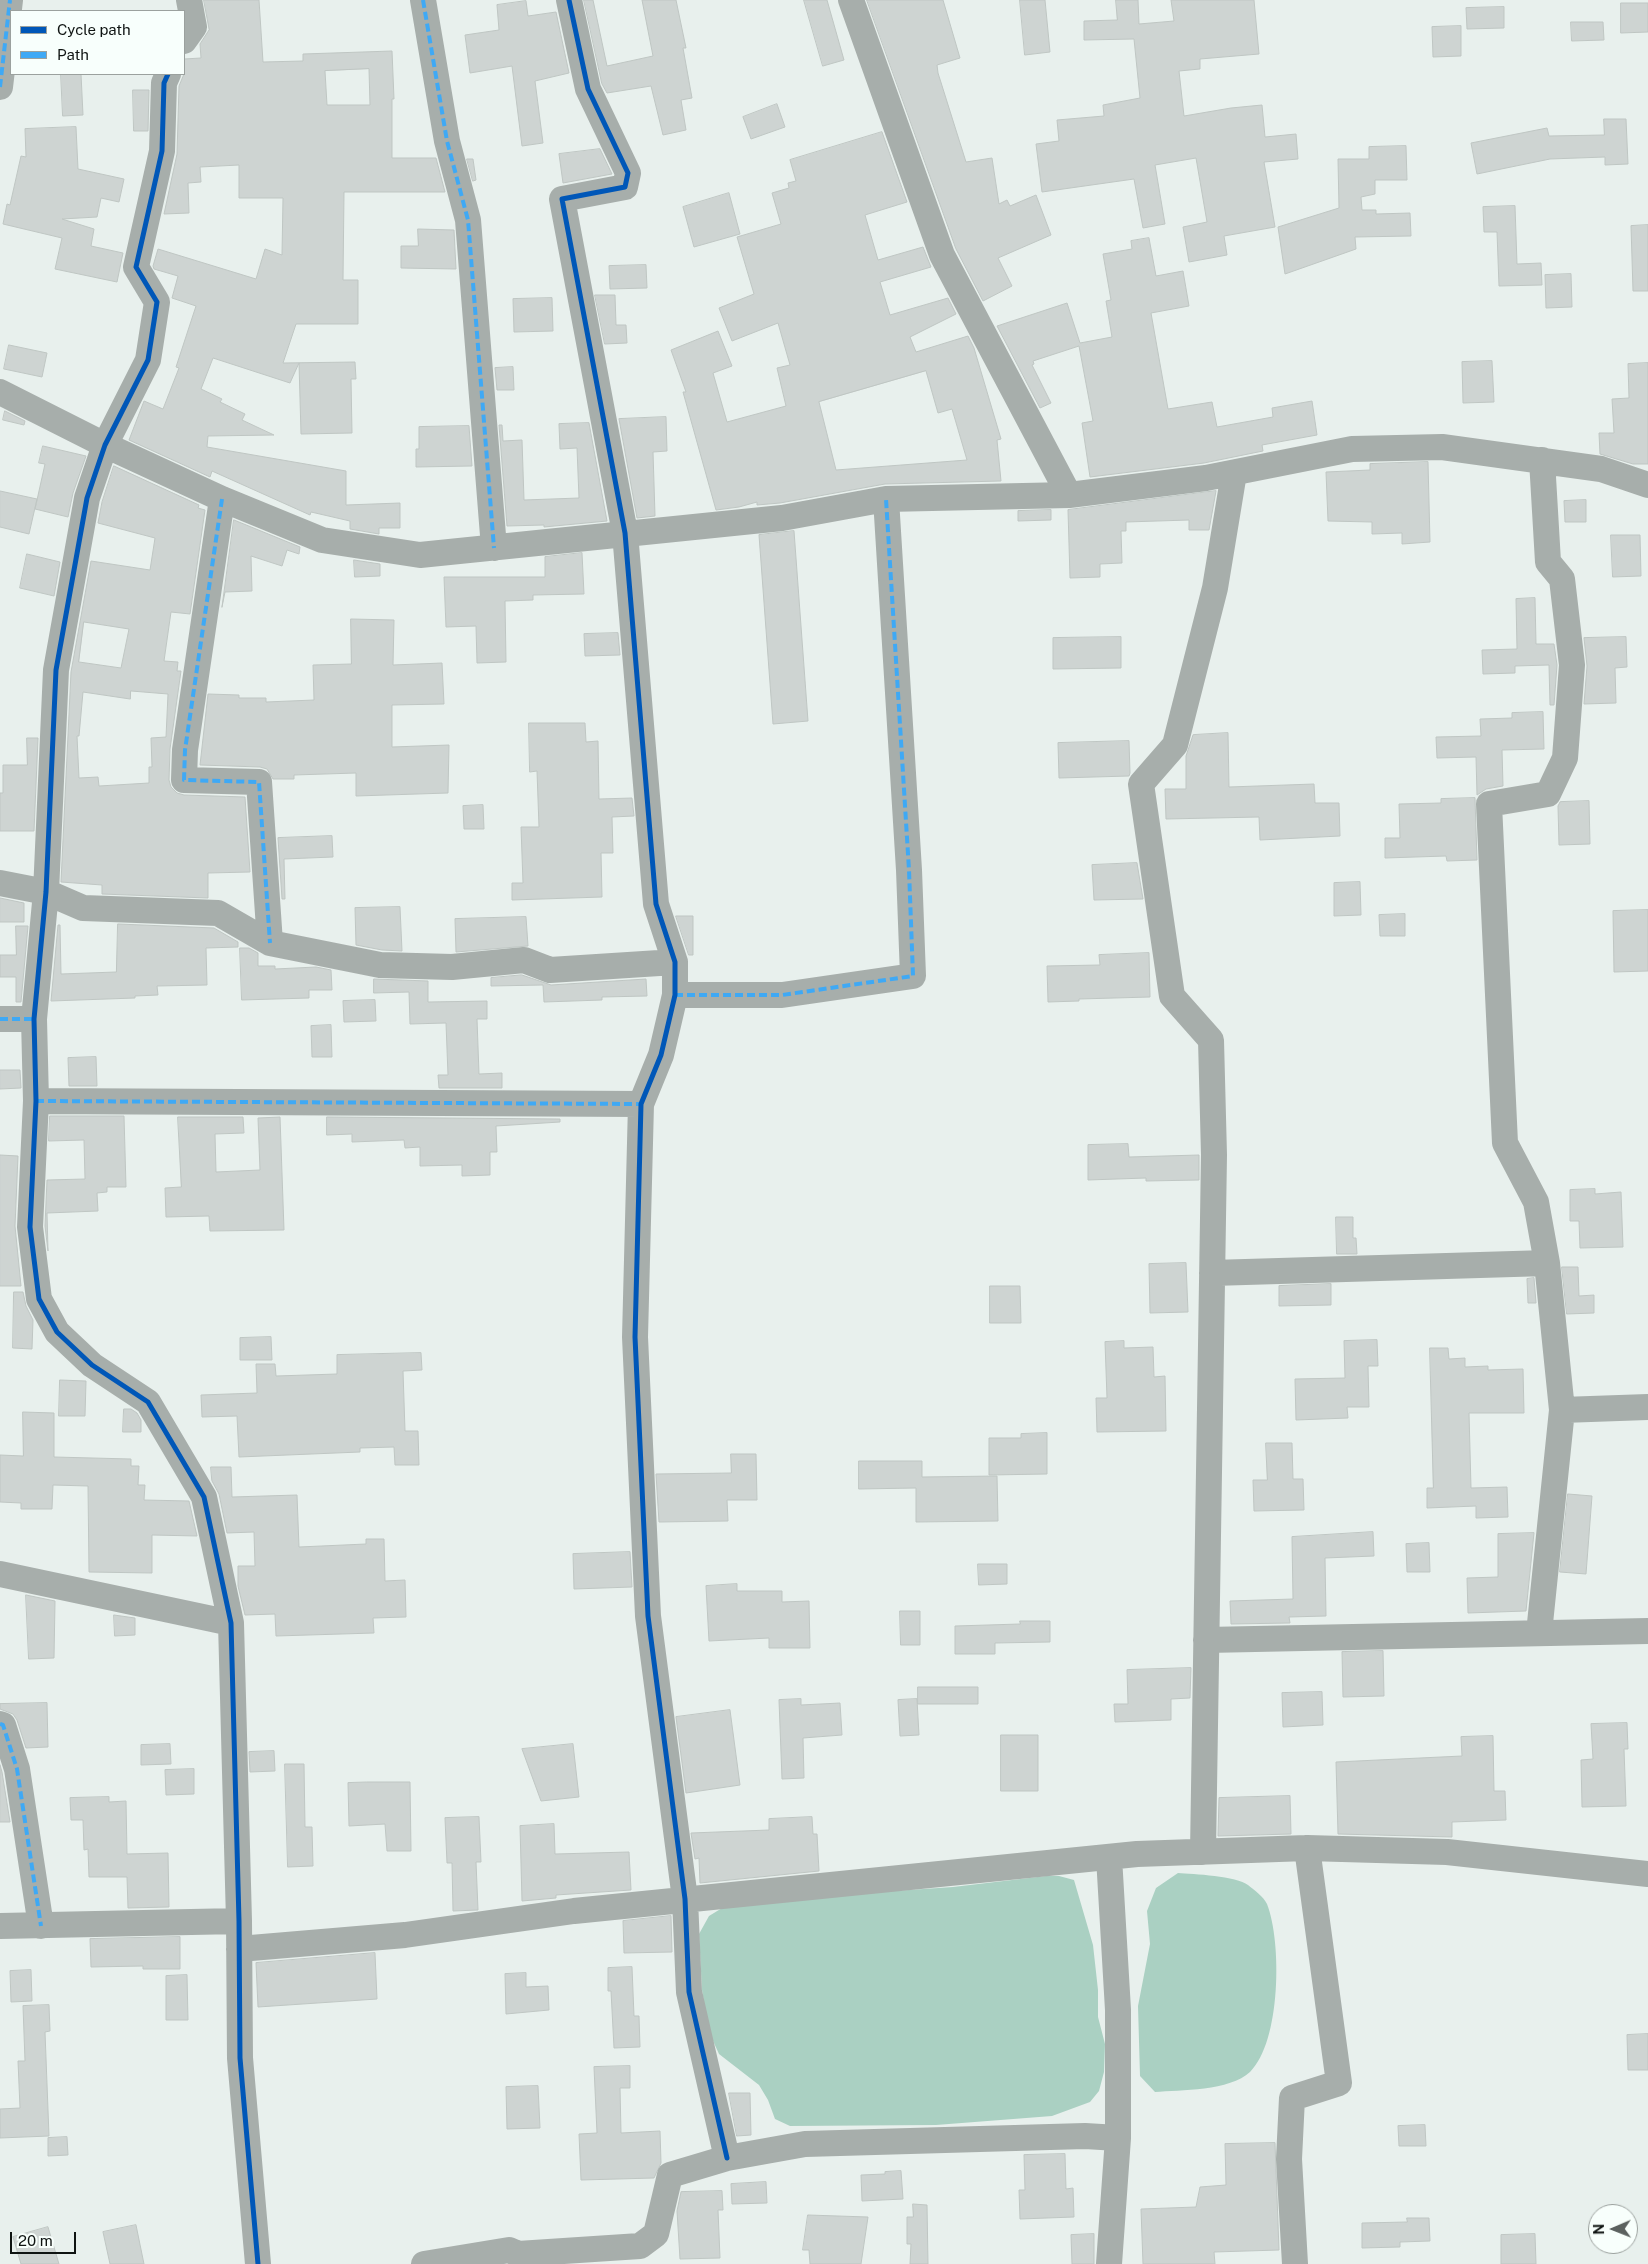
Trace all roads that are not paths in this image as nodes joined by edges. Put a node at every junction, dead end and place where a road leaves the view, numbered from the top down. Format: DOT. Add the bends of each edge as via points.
graph roads {
  1 [pos="10,0"];
  2 [pos="189,0"];
  3 [pos="423,0"];
  4 [pos="569,0"];
  5 [pos="850,0"];
  6 [pos="185,40"];
  7 [pos="168,75"];
  8 [pos="0,87"];
  9 [pos="0,392"];
  10 [pos="105,445"];
  11 [pos="1542,460"];
  12 [pos="1234,473"];
  13 [pos="1648,485"];
  14 [pos="1069,495"];
  15 [pos="222,499"];
  16 [pos="886,499"];
  17 [pos="626,533"];
  18 [pos="494,548"];
  19 [pos="0,882"];
  20 [pos="46,892"];
  21 [pos="270,943"];
  22 [pos="675,962"];
  23 [pos="675,995"];
  24 [pos="0,1019"];
  25 [pos="34,1019"];
  26 [pos="36,1101"];
  27 [pos="641,1104"];
  28 [pos="1548,1263"];
  29 [pos="1212,1273"];
  30 [pos="1648,1407"];
  31 [pos="1562,1410"];
  32 [pos="0,1574"];
  33 [pos="231,1623"];
  34 [pos="1648,1631"];
  35 [pos="1539,1633"];
  36 [pos="1206,1640"];
  37 [pos="0,1724"];
  38 [pos="1308,1848"];
  39 [pos="1203,1852"];
  40 [pos="1109,1857"];
  41 [pos="1648,1874"];
  42 [pos="685,1899"];
  43 [pos="239,1921"];
  44 [pos="0,1926"];
  45 [pos="41,1926"];
  46 [pos="239,1949"];
  47 [pos="1118,2138"];
  48 [pos="727,2158"];
  49 [pos="601,2256"];
  50 [pos="510,2257"];
  51 [pos="258,2264"];
  52 [pos="424,2264"];
  53 [pos="1108,2264"];
  54 [pos="1295,2264"];
  1 -- 8 [label="street"];
  2 -- 6 [label="street" via="194,27"];
  3 -- 18 [label="street" via="446,141 468,220"];
  4 -- 17 [label="street" via="588,89 628,172 625,187 562,199"];
  5 -- 14 [label="street" via="942,255"];
  7 -- 10 [label="street" via="164,83 162,151 136,267 157,302 148,360"];
  9 -- 10 [label="street"];
  10 -- 15 [label="street"];
  10 -- 20 [label="street" via="87,498 56,670"];
  11 -- 12 [label="street" via="1442,447 1352,449"];
  11 -- 13 [label="street" via="1602,468"];
  11 -- 28 [label="street" via="1548,562 1562,578 1572,665 1566,758 1548,794 1489,804 1505,1143 1536,1202"];
  12 -- 14 [label="street"];
  12 -- 29 [label="street" via="1215,588 1175,745 1141,784 1172,996 1211,1040 1214,1155"];
  14 -- 16 [label="street"];
  15 -- 18 [label="street" via="322,540 420,555"];
  15 -- 21 [label="street" via="185,750 184,780 259,782"];
  16 -- 17 [label="street" via="782,518"];
  16 -- 23 [label="street" via="913,976 782,995"];
  17 -- 18 [label="street"];
  17 -- 22 [label="street" via="656,904"];
  19 -- 20 [label="street"];
  20 -- 21 [label="street" via="83,908 218,913"];
  20 -- 25 [label="street"];
  21 -- 22 [label="street" via="380,965 452,967 524,960 550,970"];
  22 -- 23 [label="street"];
  23 -- 27 [label="street" via="661,1055"];
  24 -- 25 [label="street"];
  25 -- 26 [label="street"];
  26 -- 27 [label="street"];
  26 -- 33 [label="street" via="30,1226 39,1299 57,1332 92,1365 148,1402 204,1497"];
  27 -- 42 [label="street" via="635,1337 648,1616"];
  28 -- 29 [label="street"];
  28 -- 31 [label="street"];
  29 -- 36 [label="street"];
  30 -- 31 [label="street"];
  31 -- 35 [label="street"];
  32 -- 33 [label="street"];
  33 -- 43 [label="street"];
  34 -- 35 [label="street"];
  35 -- 36 [label="street"];
  36 -- 39 [label="street"];
  37 -- 45 [label="street" via="17,1769"];
  38 -- 39 [label="street"];
  38 -- 41 [label="street" via="1447,1852"];
  38 -- 54 [label="street" via="1339,2083 1292,2098 1289,2159"];
  39 -- 40 [label="street"];
  40 -- 42 [label="street"];
  40 -- 47 [label="street" via="1118,2010"];
  42 -- 46 [label="street" via="405,1935"];
  42 -- 48 [label="street" via="689,1992"];
  43 -- 45 [label="street"];
  43 -- 46 [label="street"];
  44 -- 45 [label="street"];
  46 -- 51 [label="street" via="240,2058"];
  47 -- 48 [label="street" via="1085,2136 805,2144"];
  47 -- 53 [label="street"];
  48 -- 49 [label="street" via="670,2175 656,2234 640,2246"];
  49 -- 50 [label="street" via="518,2254"];
  50 -- 52 [label="street"];
}
